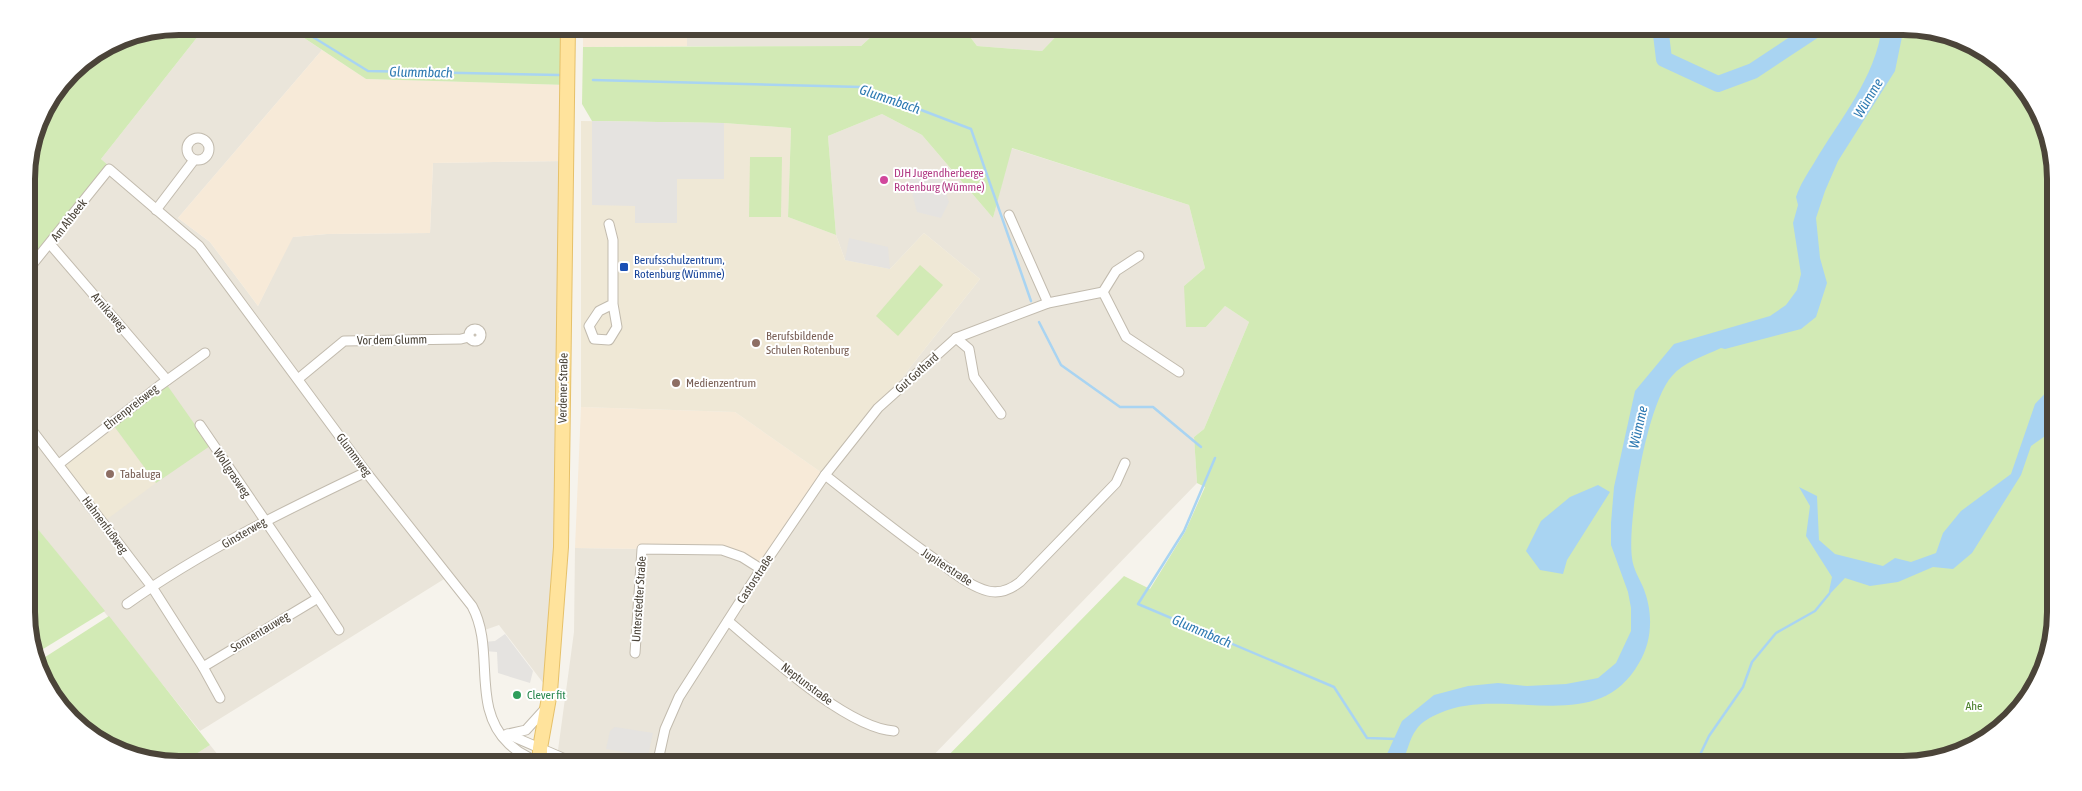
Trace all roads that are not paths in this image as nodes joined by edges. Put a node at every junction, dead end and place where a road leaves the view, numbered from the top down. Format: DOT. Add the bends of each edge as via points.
graph roads {
  1 [pos="568,35"];
  2 [pos="194,160"];
  3 [pos="109,169"];
  4 [pos="156,210"];
  5 [pos="1009,215"];
  6 [pos="610,224"];
  7 [pos="50,244"];
  8 [pos="1139,256"];
  9 [pos="35,262"];
  10 [pos="1103,292"];
  11 [pos="1048,303"];
  12 [pos="613,304"];
  13 [pos="469,337"];
  14 [pos="956,338"];
  15 [pos="205,353"];
  16 [pos="1179,372"];
  17 [pos="298,379"];
  18 [pos="167,380"];
  19 [pos="878,408"];
  20 [pos="1001,414"];
  21 [pos="200,425"];
  22 [pos="35,434"];
  23 [pos="1125,463"];
  24 [pos="59,464"];
  25 [pos="366,472"];
  26 [pos="825,475"];
  27 [pos="264,521"];
  28 [pos="761,569"];
  29 [pos="152,587"];
  30 [pos="318,598"];
  31 [pos="127,604"];
  32 [pos="728,621"];
  33 [pos="339,630"];
  34 [pos="635,653"];
  35 [pos="203,667"];
  36 [pos="220,698"];
  37 [pos="549,704"];
  38 [pos="495,727"];
  39 [pos="894,731"];
  40 [pos="507,734"];
  41 [pos="530,756"];
  42 [pos="534,756"];
  43 [pos="541,756"];
  44 [pos="658,756"];
  1 -- 37 [label="main road, Verdener Straße" via="561,547"];
  2 -- 4 [label="street"];
  3 -- 4 [label="street, Glummweg"];
  3 -- 7 [label="street, Am Ahbeek"];
  4 -- 17 [label="street, Glummweg" via="199,246"];
  5 -- 11 [label="street"];
  6 -- 12 [label="street" via="614,260"];
  7 -- 9 [label="street, Am Ahbeek"];
  7 -- 18 [label="street, Arnikaweg"];
  8 -- 10 [label="street" via="1116,271"];
  10 -- 11 [label="street, Gut Gothard"];
  10 -- 16 [label="street" via="1126,337"];
  11 -- 14 [label="street, Gut Gothard"];
  13 -- 17 [label="street, Vor dem Glumm" via="344,341"];
  14 -- 19 [label="street, Gut Gothard"];
  14 -- 20 [label="street" via="969,349 974,377"];
  15 -- 18 [label="street, Ehrenpreisweg"];
  17 -- 25 [label="street, Glummweg"];
  18 -- 24 [label="street, Ehrenpreisweg"];
  19 -- 26 [label="street, Castorstraße"];
  21 -- 27 [label="street, Wollgrasweg"];
  22 -- 24 [label="street, Hahnenfußweg"];
  23 -- 26 [label="street, Jupiterstraße" via="1116,483 1020,582 1010,589 994,592 957,575"];
  24 -- 29 [label="street, Hahnenfußweg"];
  25 -- 27 [label="street, Ginsterweg"];
  25 -- 38 [label="street, Glummweg" via="449,576 478,618 484,647 487,706"];
  26 -- 28 [label="street, Castorstraße"];
  27 -- 29 [label="street, Ginsterweg"];
  27 -- 30 [label="street"];
  28 -- 32 [label="street, Castorstraße"];
  28 -- 34 [label="street, Unterstedter Straße" via="732,552 722,550 642,548"];
  29 -- 31 [label="street, Ginsterweg"];
  29 -- 35 [label="street"];
  30 -- 33 [label="street"];
  30 -- 35 [label="street, Sonnentauweg"];
  32 -- 39 [label="street, Neptunstraße" via="836,706 872,727"];
  32 -- 44 [label="street, Castorstraße" via="679,697 665,729"];
  35 -- 36 [label="street"];
  37 -- 40 [label="street" via="526,730"];
  37 -- 43 [label="main road, Verdener Straße"];
  38 -- 40 [label="street"];
  38 -- 41 [label="street, Glummweg" via="513,748"];
  40 -- 42 [label="street"];
}
